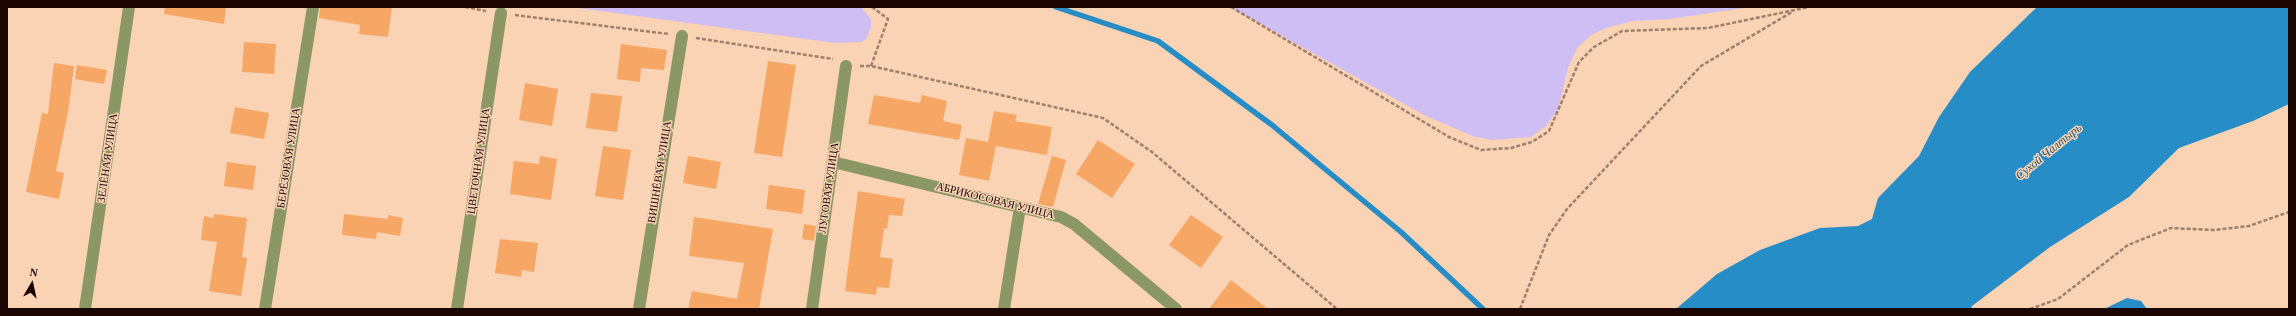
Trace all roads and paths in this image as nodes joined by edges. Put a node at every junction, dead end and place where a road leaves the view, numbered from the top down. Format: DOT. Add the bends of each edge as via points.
graph roads {
  1 [pos="129,7"];
  2 [pos="313,7"];
  3 [pos="465,7"];
  4 [pos="872,7"];
  5 [pos="1231,7"];
  6 [pos="1809,7"];
  7 [pos="1794,10"];
  8 [pos="501,13"];
  9 [pos="682,36"];
  10 [pos="846,66"];
  11 [pos="871,66"];
  12 [pos="833,162"];
  13 [pos="1020,207"];
  14 [pos="2289,212"];
  15 [pos="85,309"];
  16 [pos="265,309"];
  17 [pos="457,309"];
  18 [pos="639,309"];
  19 [pos="812,309"];
  20 [pos="1004,309"];
  21 [pos="1176,309"];
  22 [pos="1337,309"];
  23 [pos="1520,309"];
  24 [pos="2030,309"];
  1 -- 15 [label="street, ЗЕЛЁНАЯ УЛИЦА"];
  2 -- 16 [label="street, БЕРЁЗОВАЯ УЛИЦА"];
  3 -- 8 [label="path"];
  4 -- 11 [label="path" via="888,19"];
  5 -- 7 [label="path" via="1449,137 1481,150 1511,148 1532,142 1549,131 1579,62 1594,47 1622,31 1708,28"];
  6 -- 7 [label="path"];
  7 -- 23 [label="path" via="1701,66 1567,209 1549,235"];
  8 -- 9 [label="path"];
  8 -- 17 [label="street, ЦВЕТОЧНАЯ УЛИЦА"];
  9 -- 10 [label="path" via="829,57"];
  9 -- 18 [label="street, ВИШНЁВАЯ УЛИЦА"];
  10 -- 11 [label="path"];
  10 -- 12 [label="street, ЛУГОВАЯ УЛИЦА"];
  11 -- 22 [label="path" via="1102,118 1152,152"];
  12 -- 13 [label="street, АБРИКОСОВАЯ УЛИЦА"];
  12 -- 19 [label="street, ЛУГОВАЯ УЛИЦА"];
  13 -- 20 [label="street"];
  13 -- 21 [label="street, АБРИКОСОВАЯ УЛИЦА" via="1061,217 1074,224"];
  14 -- 24 [label="path" via="2248,226 2214,230 2171,228 2128,245 2058,299"];
}
